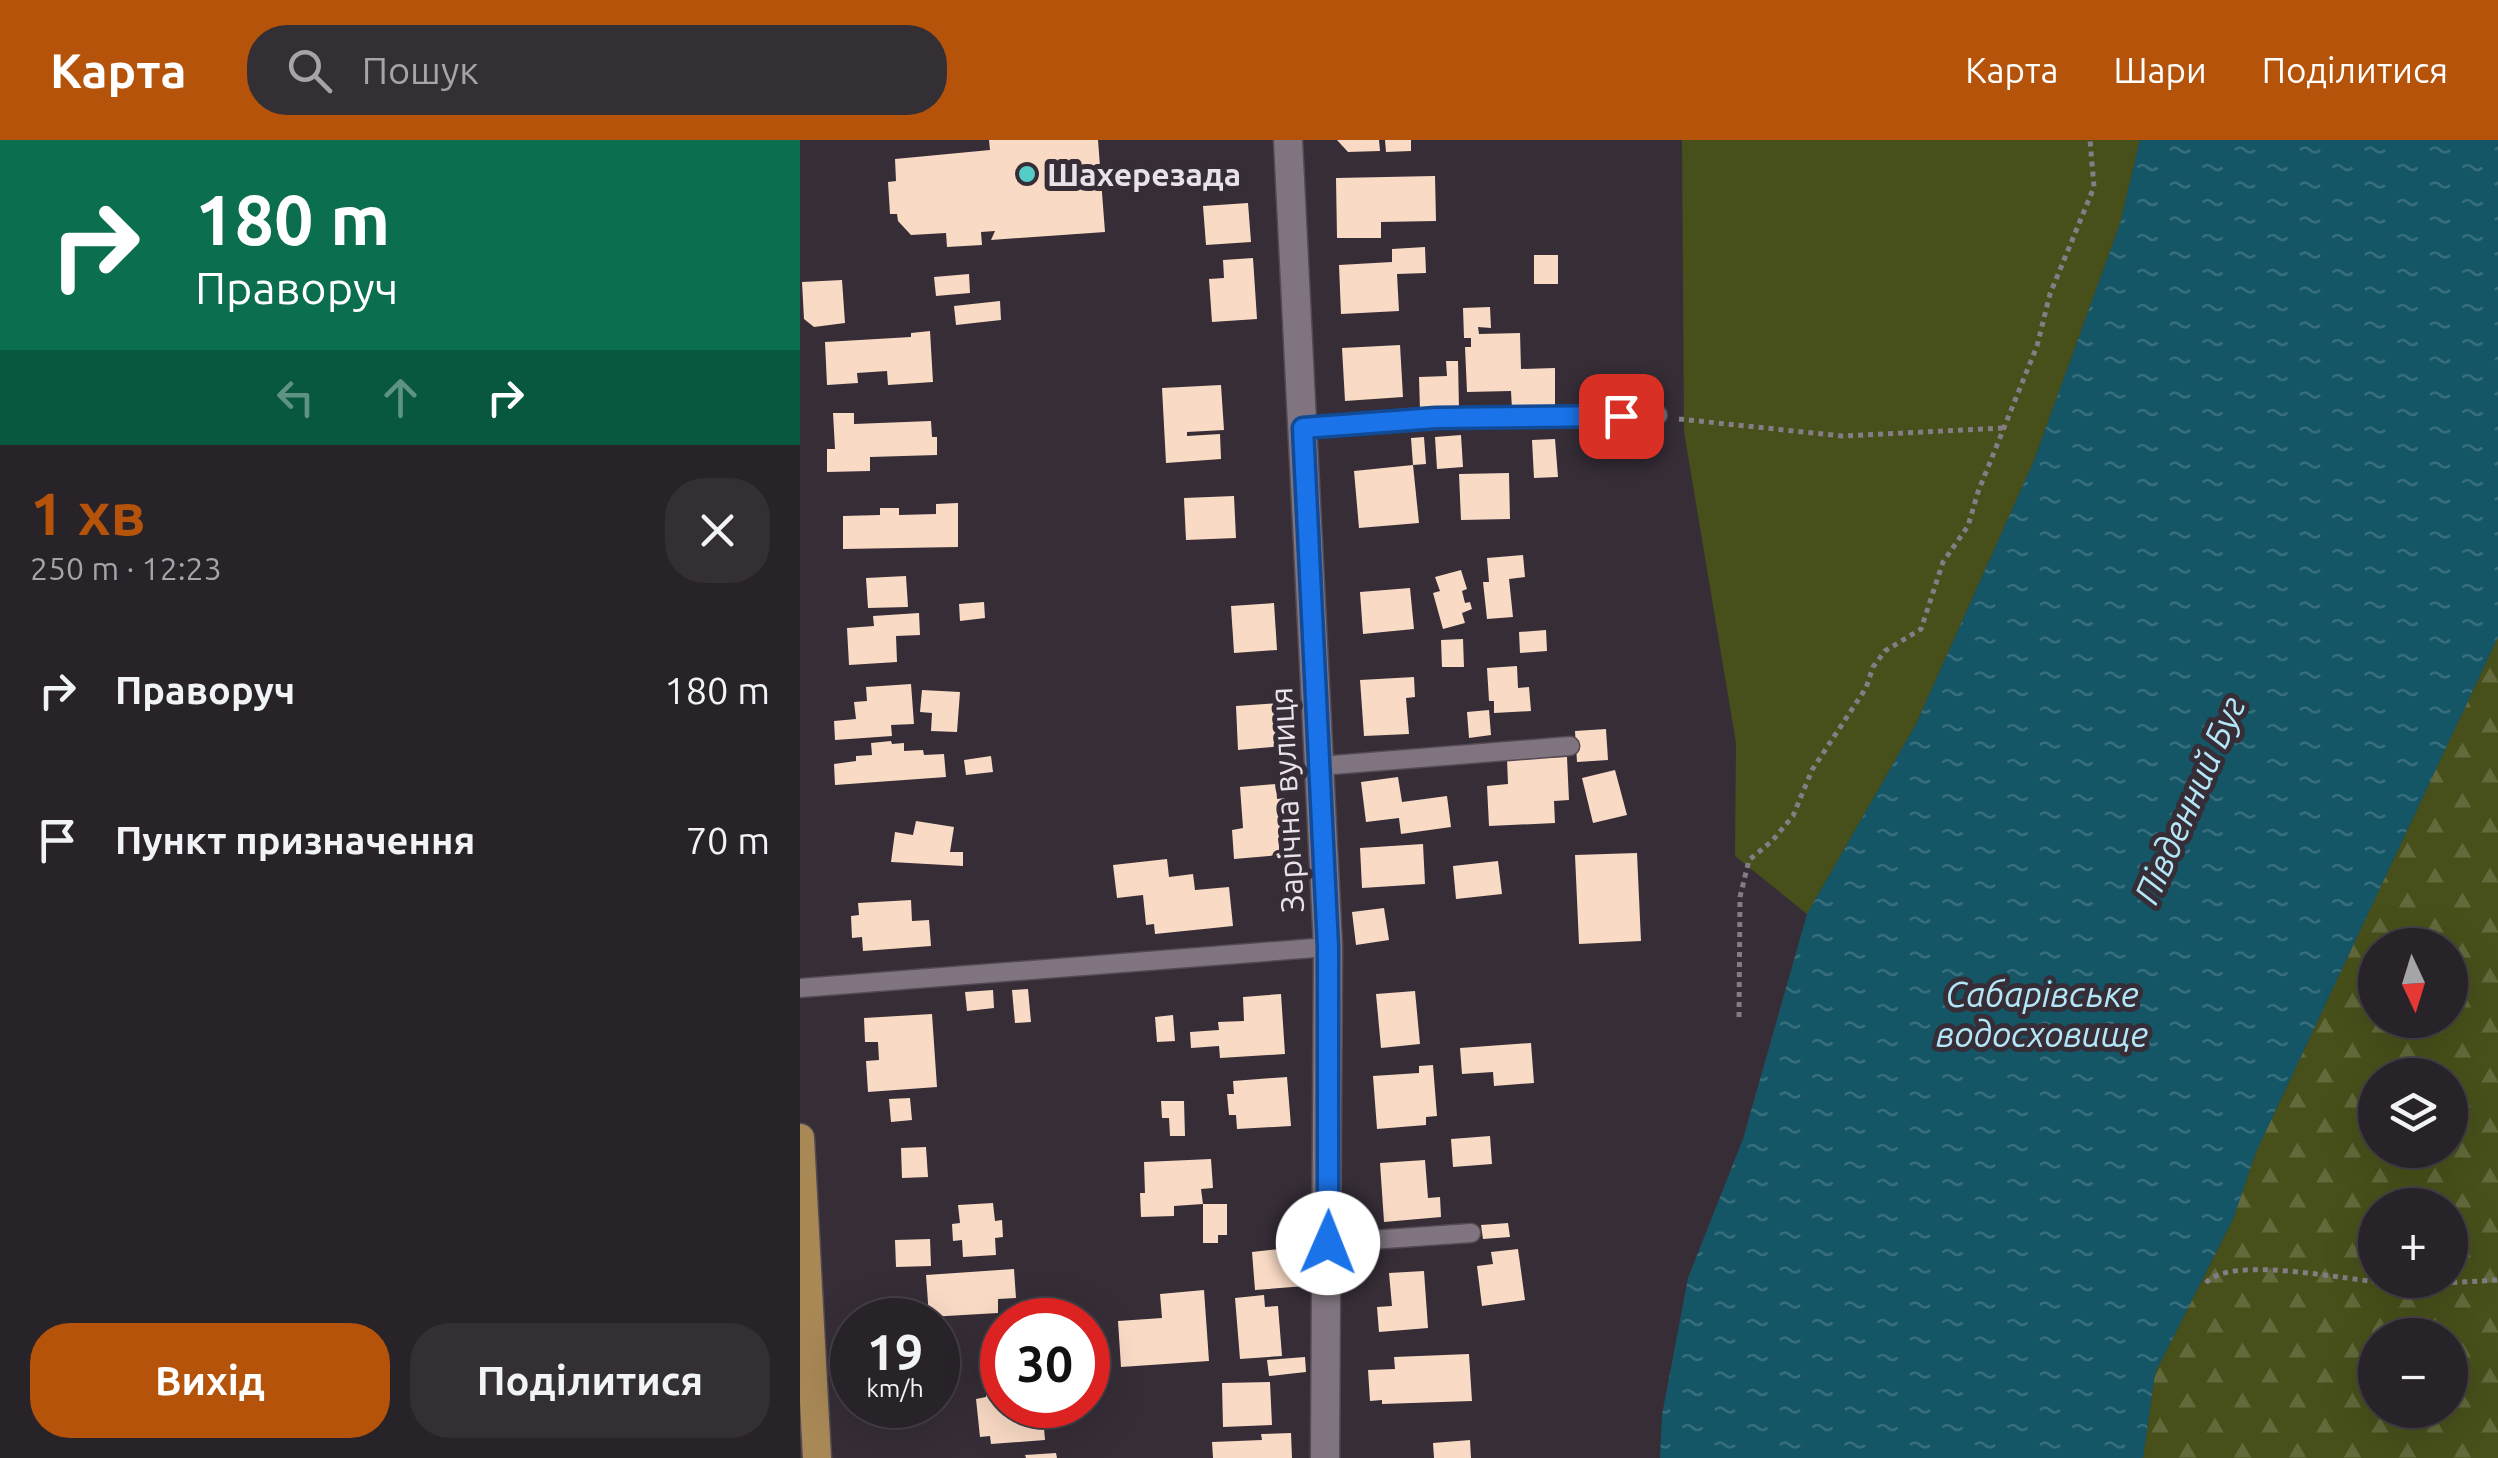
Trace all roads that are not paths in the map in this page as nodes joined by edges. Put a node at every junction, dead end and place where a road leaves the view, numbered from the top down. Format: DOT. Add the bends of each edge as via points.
graph roads {
  1 [pos="1288,140"];
  2 [pos="1658,415"];
  3 [pos="1303,428"];
  4 [pos="1570,746"];
  5 [pos="1320,766"];
  6 [pos="1328,947"];
  7 [pos="800,988"];
  8 [pos="800,1138"];
  9 [pos="802,1225"];
  10 [pos="1471,1233"];
  11 [pos="1328,1243"];
  12 [pos="817,1458"];
  13 [pos="1325,1458"];
  1 -- 3 [label="street, Зарічна вулиця"];
  2 -- 3 [label="lane" via="1436,418"];
  3 -- 5 [label="street, Зарічна вулиця"];
  4 -- 5 [label="lane"];
  5 -- 6 [label="street, Зарічна вулиця"];
  6 -- 7 [label="lane"];
  6 -- 11 [label="street, Зарічна вулиця"];
  8 -- 9 [label="main road"];
  9 -- 12 [label="main road"];
  10 -- 11 [label="lane"];
  11 -- 13 [label="street, Зарічна вулиця"];
}
